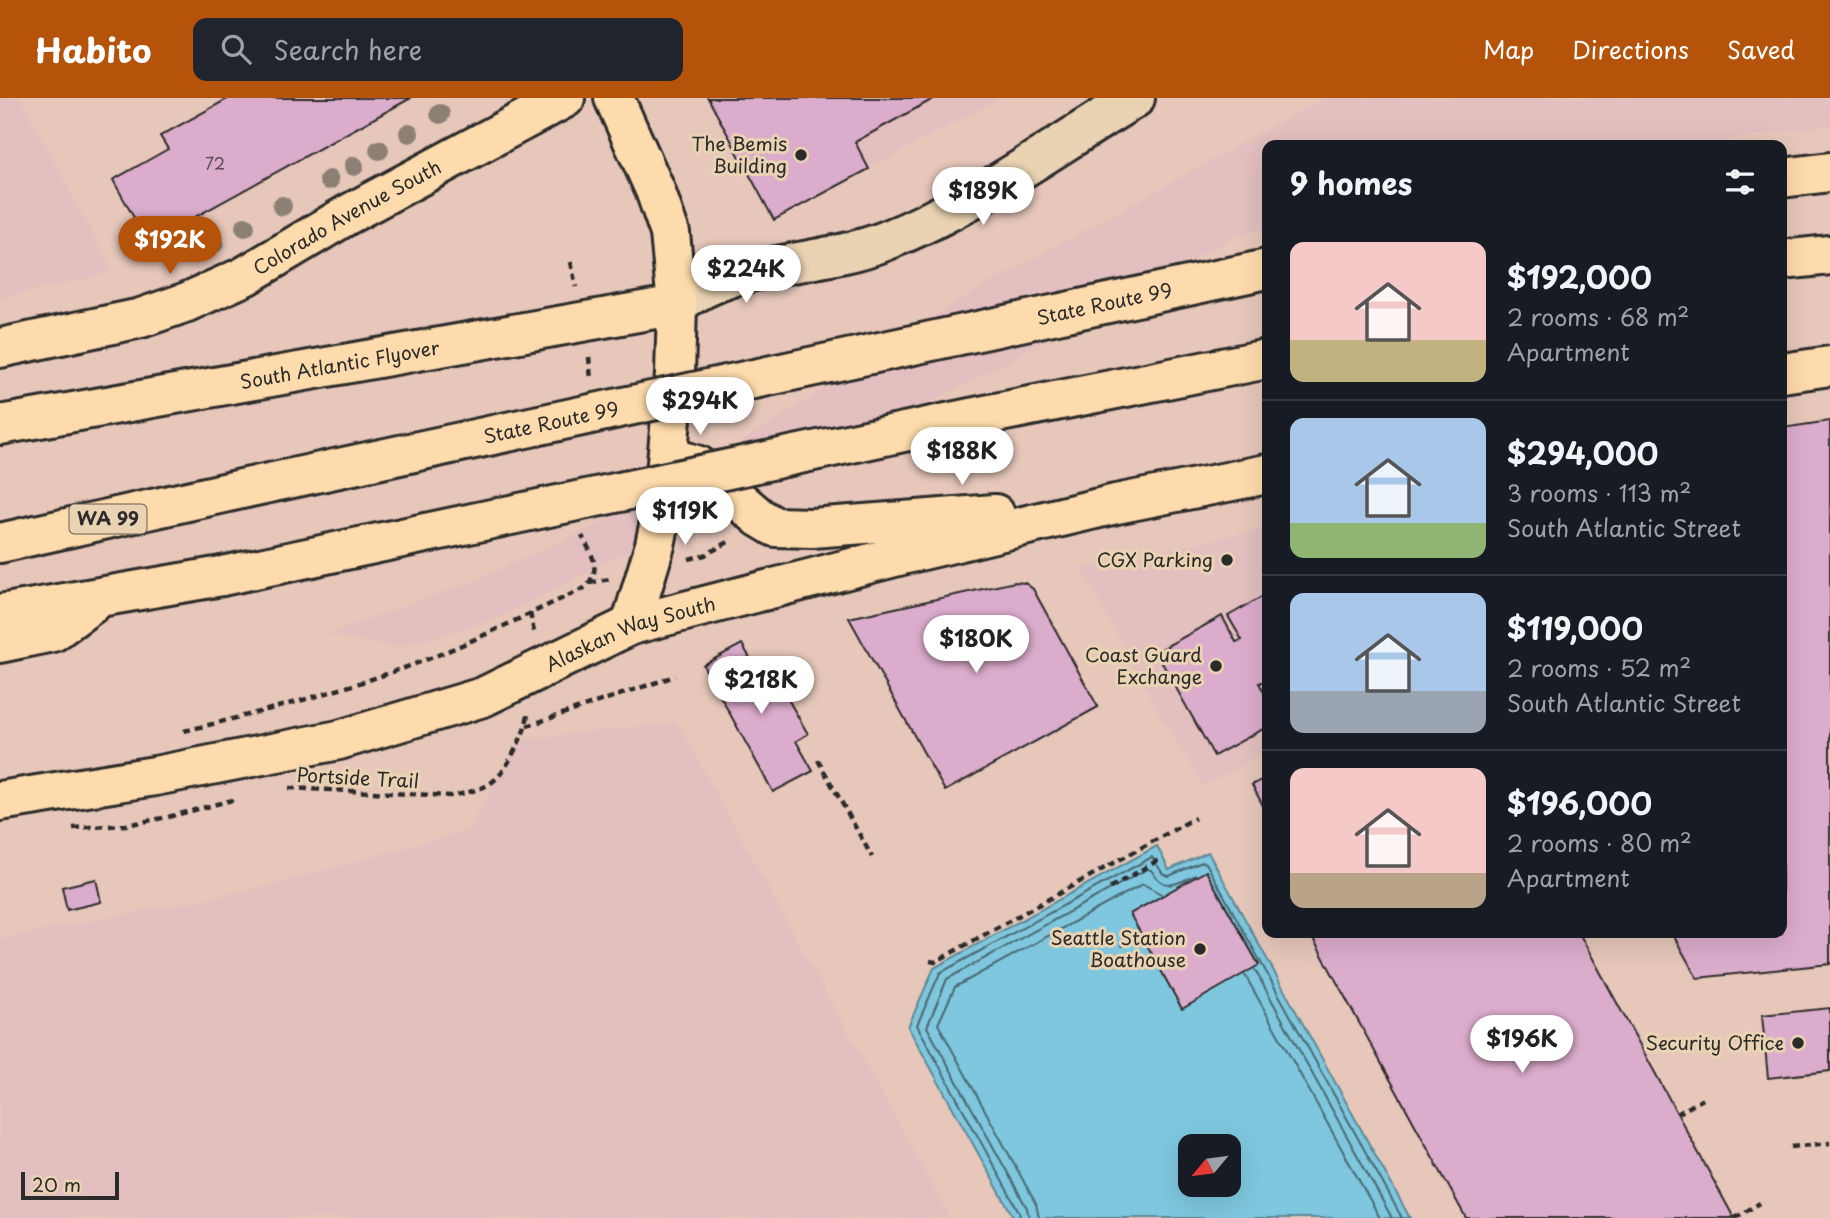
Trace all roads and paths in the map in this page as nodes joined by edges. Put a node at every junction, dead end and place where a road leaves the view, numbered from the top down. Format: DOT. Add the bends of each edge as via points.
graph roads {
  1 [pos="565,98"];
  2 [pos="614,98"];
  3 [pos="1135,98"];
  4 [pos="1830,172"];
  5 [pos="1787,177"];
  6 [pos="1830,255"];
  7 [pos="1787,259"];
  8 [pos="1262,270"];
  9 [pos="677,305"];
  10 [pos="0,348"];
  11 [pos="1262,360"];
  12 [pos="1830,366"];
  13 [pos="1787,372"];
  14 [pos="0,425"];
  15 [pos="668,456"];
  16 [pos="1262,475"];
  17 [pos="215,495"];
  18 [pos="1116,504"];
  19 [pos="0,518"];
  20 [pos="580,533"];
  21 [pos="737,538"];
  22 [pos="0,543"];
  23 [pos="705,555"];
  24 [pos="105,595"];
  25 [pos="530,613"];
  26 [pos="0,614"];
  27 [pos="631,625"];
  28 [pos="535,628"];
  29 [pos="0,643"];
  30 [pos="675,676"];
  31 [pos="174,733"];
  32 [pos="818,760"];
  33 [pos="286,788"];
  34 [pos="247,797"];
  35 [pos="0,801"];
  36 [pos="1195,818"];
  37 [pos="63,829"];
  38 [pos="872,857"];
  39 [pos="1162,858"];
  40 [pos="1110,888"];
  41 [pos="1140,933"];
  42 [pos="1121,945"];
  43 [pos="930,961"];
  44 [pos="1703,1099"];
  45 [pos="1677,1114"];
  46 [pos="1830,1143"];
  47 [pos="1791,1147"];
  48 [pos="1760,1203"];
  49 [pos="1735,1218"];
  1 -- 10 [label="main road, Colorado Avenue South" via="347,215 245,276 141,318"];
  2 -- 9 [label="main road" via="670,233"];
  3 -- 9 [label="street" via="970,201 885,241 712,283"];
  4 -- 5 [label="main road"];
  6 -- 7 [label="main road"];
  8 -- 17 [label="main road, State Route 99 / WA 99, bridge"];
  9 -- 14 [label="main road, South Atlantic Flyover"];
  9 -- 15 [label="main road"];
  11 -- 24 [label="main road, bridge" via="222,576"];
  12 -- 13 [label="main road"];
  15 -- 18 [label="main road" via="699,466 775,527"];
  15 -- 27 [label="main road" via="655,545"];
  16 -- 18 [label="main road, Alaskan Way South"];
  17 -- 19 [label="main road"];
  17 -- 22 [label="main road, State Route 99 / WA 99"];
  18 -- 27 [label="main road, Alaskan Way South"];
  20 -- 25 [label="path" via="591,553 593,579 583,589"];
  21 -- 23 [label="path"];
  24 -- 26 [label="main road"];
  24 -- 29 [label="main road" via="53,632"];
  25 -- 28 [label="path"];
  25 -- 31 [label="path" via="403,668 296,704"];
  27 -- 35 [label="main road, Alaskan Way South" via="483,697 339,740"];
  30 -- 33 [label="path, Portside Trail" via="527,726 498,779 470,793 440,796"];
  32 -- 38 [label="path"];
  34 -- 37 [label="path" via="126,825"];
  36 -- 43 [label="path"];
  39 -- 40 [label="path"];
  41 -- 42 [label="path"];
  44 -- 45 [label="path"];
  46 -- 47 [label="path"];
  48 -- 49 [label="path"];
}
